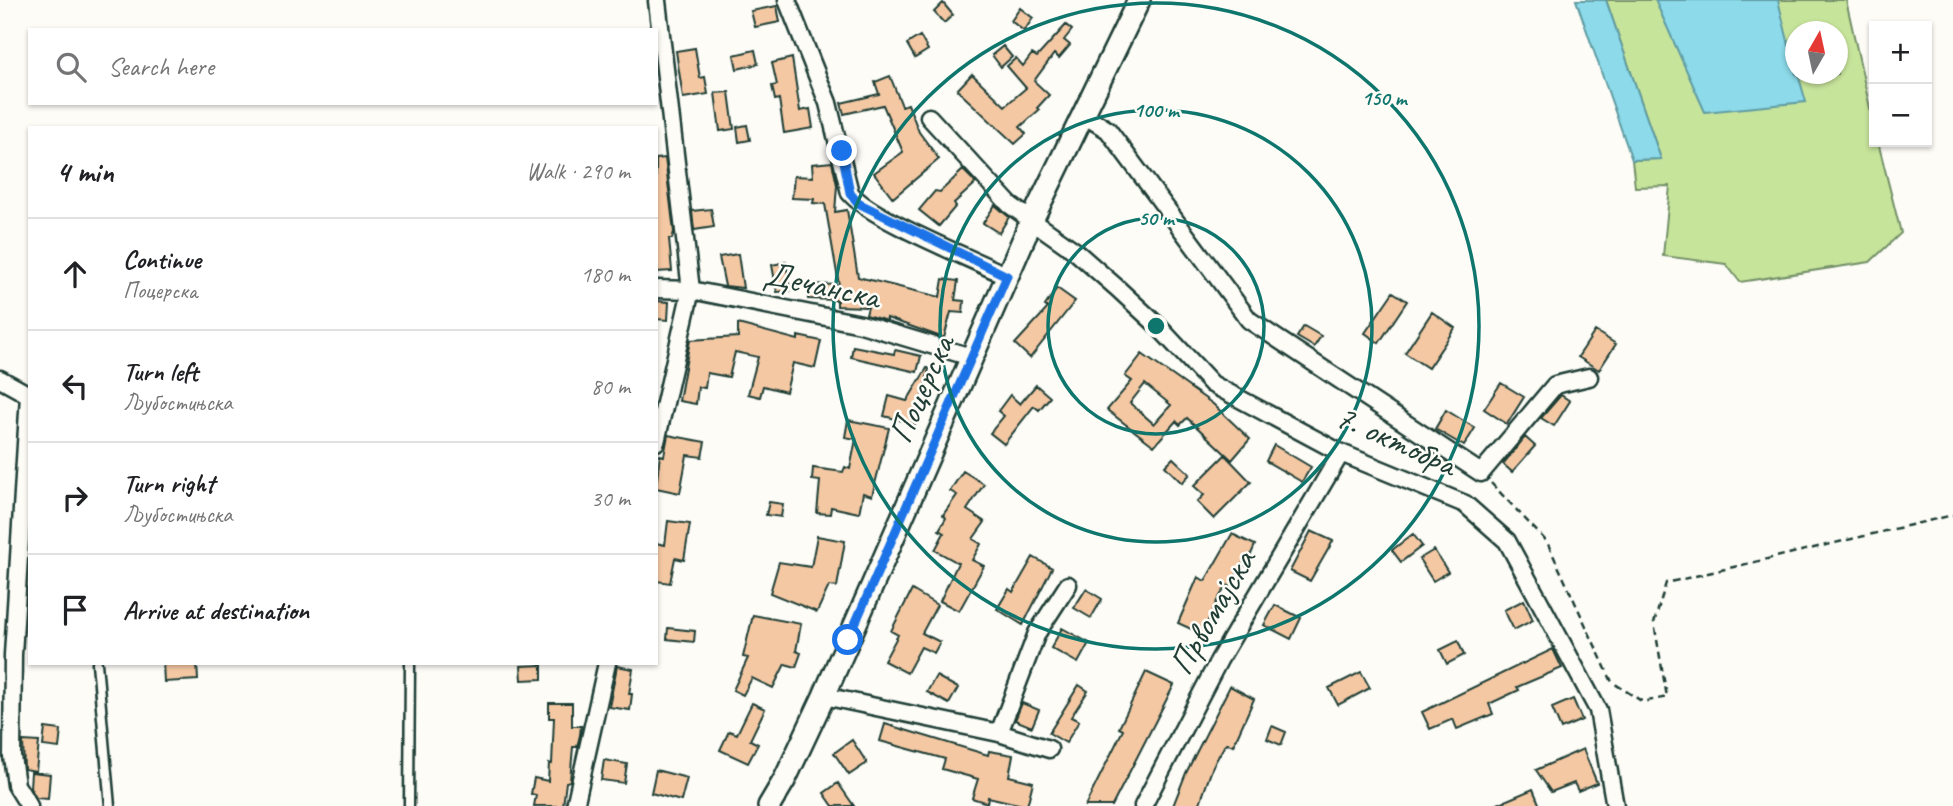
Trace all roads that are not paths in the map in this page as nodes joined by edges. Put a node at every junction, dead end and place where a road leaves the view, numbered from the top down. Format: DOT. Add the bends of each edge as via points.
graph roads {
  1 [pos="788,0"];
  2 [pos="1139,0"];
  3 [pos="657,1"];
  4 [pos="1082,114"];
  5 [pos="929,117"];
  6 [pos="1031,222"];
  7 [pos="1007,276"];
  8 [pos="658,289"];
  9 [pos="691,290"];
  10 [pos="971,358"];
  11 [pos="1589,377"];
  12 [pos="0,379"];
  13 [pos="28,394"];
  14 [pos="28,411"];
  15 [pos="658,433"];
  16 [pos="1341,453"];
  17 [pos="1068,585"];
  18 [pos="97,665"];
  19 [pos="411,665"];
  20 [pos="607,665"];
  21 [pos="824,696"];
  22 [pos="999,733"];
  23 [pos="1049,749"];
  24 [pos="30,806"];
  25 [pos="110,806"];
  26 [pos="409,806"];
  27 [pos="575,806"];
  28 [pos="769,806"];
  29 [pos="1143,806"];
  30 [pos="1615,806"];
  1 -- 7 [label="street" via="828,103 850,193 858,203"];
  2 -- 4 [label="main road, Поцерска"];
  3 -- 9 [label="street"];
  4 -- 6 [label="main road, Поцерска"];
  4 -- 11 [label="street" via="1108,130 1249,320 1481,474 1555,385"];
  5 -- 6 [label="street, 7. октобра"];
  6 -- 7 [label="main road, Поцерска"];
  6 -- 16 [label="street, 7. октобра" via="1075,251 1116,287 1212,384"];
  7 -- 10 [label="main road, Поцерска"];
  8 -- 9 [label="street, Дечанска"];
  9 -- 10 [label="street, Дечанска" via="861,324"];
  9 -- 15 [label="street"];
  10 -- 21 [label="main road, Поцерска"];
  12 -- 13 [label="street"];
  14 -- 24 [label="street" via="13,655 12,756 16,785"];
  16 -- 29 [label="street, Првомајска" via="1219,660"];
  16 -- 30 [label="street, 7. октобра" via="1465,504 1507,541 1598,710"];
  17 -- 22 [label="street" via="1037,634"];
  18 -- 25 [label="lane"];
  19 -- 26 [label="lane"];
  20 -- 27 [label="street"];
  21 -- 22 [label="street"];
  21 -- 28 [label="main road, Поцерска"];
  22 -- 23 [label="street"];
}
